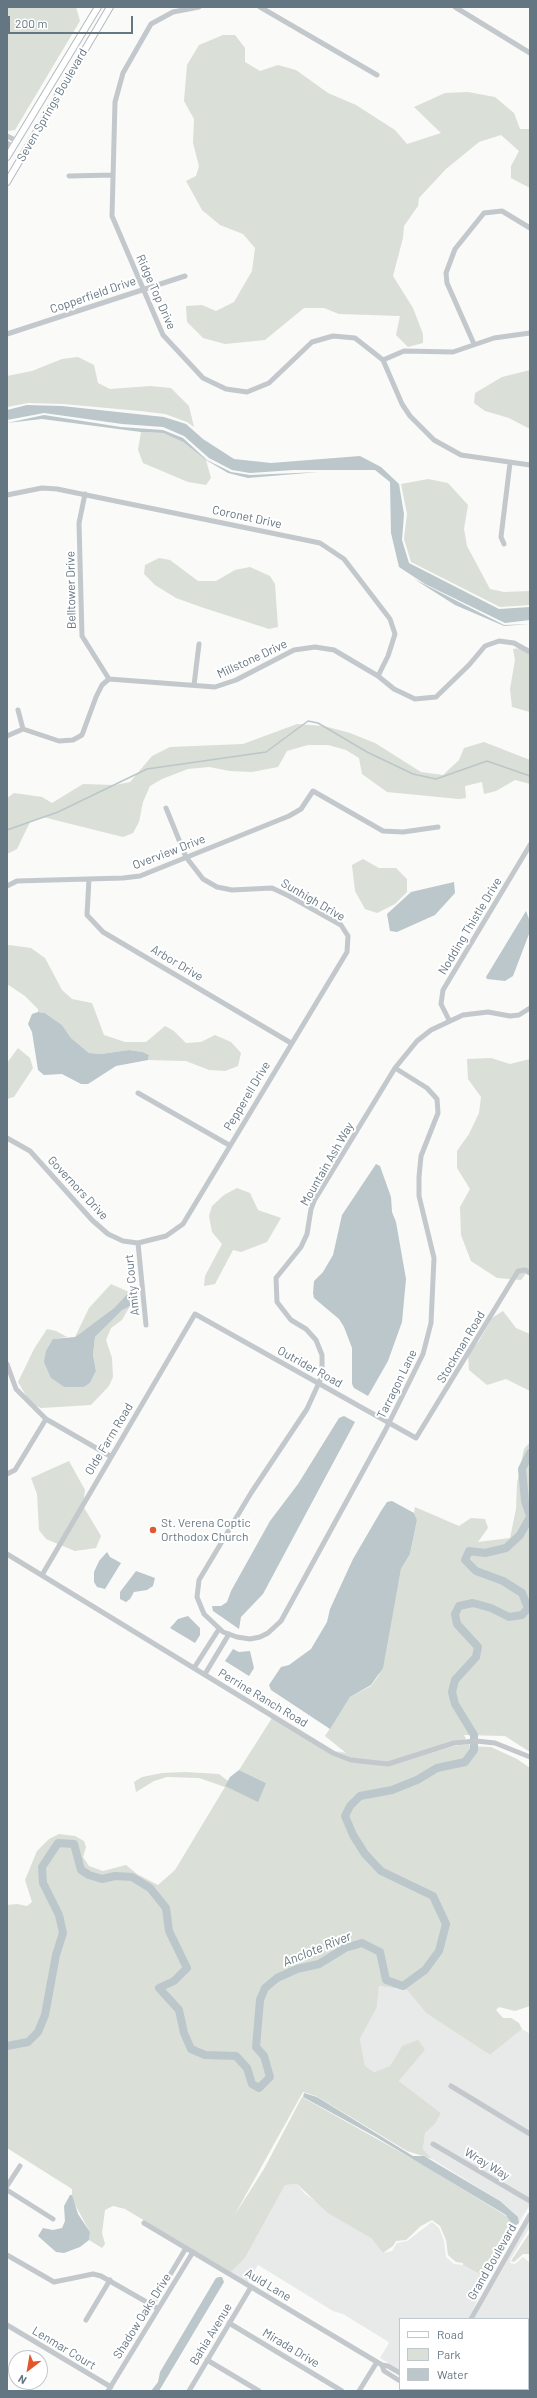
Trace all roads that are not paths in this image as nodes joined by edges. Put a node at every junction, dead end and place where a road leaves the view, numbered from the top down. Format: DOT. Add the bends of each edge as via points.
graph roads {
  1 [pos="98,7"];
  2 [pos="110,7"];
  3 [pos="199,7"];
  4 [pos="260,7"];
  5 [pos="455,7"];
  6 [pos="530,53"];
  7 [pos="378,75"];
  8 [pos="39,126"];
  9 [pos="7,136"];
  10 [pos="17,141"];
  11 [pos="7,144"];
  12 [pos="13,147"];
  13 [pos="7,158"];
  14 [pos="113,175"];
  15 [pos="69,176"];
  16 [pos="7,178"];
  17 [pos="7,182"];
  18 [pos="530,228"];
  19 [pos="185,276"];
  20 [pos="143,288"];
  21 [pos="530,333"];
  22 [pos="7,334"];
  23 [pos="474,344"];
  24 [pos="383,360"];
  25 [pos="510,463"];
  26 [pos="530,465"];
  27 [pos="85,494"];
  28 [pos="7,495"];
  29 [pos="504,544"];
  30 [pos="199,644"];
  31 [pos="530,652"];
  32 [pos="378,676"];
  33 [pos="109,679"];
  34 [pos="194,685"];
  35 [pos="18,710"];
  36 [pos="22,729"];
  37 [pos="7,736"];
  38 [pos="166,808"];
  39 [pos="438,827"];
  40 [pos="530,845"];
  41 [pos="186,857"];
  42 [pos="89,879"];
  43 [pos="7,886"];
  44 [pos="348,936"];
  45 [pos="530,1008"];
  46 [pos="448,1020"];
  47 [pos="291,1043"];
  48 [pos="395,1068"];
  49 [pos="138,1093"];
  50 [pos="7,1138"];
  51 [pos="229,1145"];
  52 [pos="138,1243"];
  53 [pos="528,1272"];
  54 [pos="195,1314"];
  55 [pos="146,1325"];
  56 [pos="7,1364"];
  57 [pos="320,1384"];
  58 [pos="46,1419"];
  59 [pos="389,1423"];
  60 [pos="416,1438"];
  61 [pos="110,1456"];
  62 [pos="7,1474"];
  63 [pos="7,1554"];
  64 [pos="42,1575"];
  65 [pos="221,1630"];
  66 [pos="229,1634"];
  67 [pos="194,1668"];
  68 [pos="204,1674"];
  69 [pos="530,1757"];
  70 [pos="451,2086"];
  71 [pos="530,2134"];
  72 [pos="433,2144"];
  73 [pos="20,2166"];
  74 [pos="7,2186"];
  75 [pos="7,2190"];
  76 [pos="530,2201"];
  77 [pos="530,2215"];
  78 [pos="53,2219"];
  79 [pos="144,2223"];
  80 [pos="186,2248"];
  81 [pos="193,2252"];
  82 [pos="7,2256"];
  83 [pos="110,2280"];
  84 [pos="251,2287"];
  85 [pos="155,2307"];
  86 [pos="472,2318"];
  87 [pos="86,2320"];
  88 [pos="229,2323"];
  89 [pos="7,2325"];
  90 [pos="207,2360"];
  91 [pos="379,2364"];
  92 [pos="399,2372"];
  93 [pos="399,2380"];
  94 [pos="109,2389"];
  95 [pos="188,2391"];
  96 [pos="258,2391"];
  97 [pos="342,2391"];
  98 [pos="359,2391"];
  1 -- 10 [label="main road, Seven Springs Boulevard"];
  2 -- 8 [label="main road, Seven Springs Boulevard"];
  3 -- 14 [label="street, Ridge Top Drive" via="173,12 151,24 123,73 115,102"];
  4 -- 7 [label="street"];
  5 -- 6 [label="street"];
  8 -- 16 [label="main road"];
  8 -- 17 [label="main road, Seven Springs Boulevard"];
  9 -- 10 [label="street"];
  10 -- 12 [label="main road, Seven Springs Boulevard"];
  11 -- 12 [label="street"];
  12 -- 13 [label="main road, Seven Springs Boulevard"];
  14 -- 15 [label="street"];
  14 -- 20 [label="street, Ridge Top Drive" via="112,216"];
  18 -- 23 [label="street" via="502,211 484,212 455,249 446,272 447,283"];
  19 -- 20 [label="street, Copperfield Drive"];
  20 -- 22 [label="street, Copperfield Drive"];
  20 -- 24 [label="street, Ridge Top Drive" via="163,334 203,378 226,389 247,392 270,383 312,342 333,336 355,338"];
  21 -- 23 [label="street" via="494,338"];
  23 -- 24 [label="street" via="453,352 404,351"];
  24 -- 25 [label="street, Ridge Top Drive" via="402,404 434,440 460,455"];
  25 -- 26 [label="street, Ridge Top Drive"];
  25 -- 29 [label="street" via="501,537"];
  27 -- 28 [label="street, Coronet Drive" via="42,488"];
  27 -- 32 [label="street, Coronet Drive" via="320,543 344,559 390,619 394,634 388,656"];
  27 -- 33 [label="street, Belltower Drive" via="79,523 82,636"];
  30 -- 34 [label="street"];
  31 -- 32 [label="street, Millstone Drive" via="514,643 499,641 486,646 436,697 415,699 394,689"];
  32 -- 34 [label="street, Millstone Drive" via="334,650 315,647 294,650 236,680 215,687"];
  33 -- 34 [label="street, Millstone Drive"];
  33 -- 36 [label="street" via="102,685 96,697 82,735 73,740 59,741"];
  35 -- 36 [label="street"];
  36 -- 37 [label="street"];
  38 -- 41 [label="street, Sunhigh Drive"];
  39 -- 41 [label="street, Overview Drive" via="403,832 384,831 313,791 301,809 289,816"];
  40 -- 46 [label="street, Nodding Thistle Drive" via="443,990 442,1004"];
  41 -- 42 [label="street, Overview Drive" via="140,876"];
  41 -- 44 [label="street, Sunhigh Drive" via="203,879 218,887 232,890 272,888 341,925"];
  42 -- 43 [label="street, Overview Drive" via="17,881"];
  42 -- 47 [label="street, Arbor Drive" via="87,915 103,932"];
  44 -- 47 [label="street, Pepperell Drive" via="347,952"];
  45 -- 46 [label="street, Mountain Ash Way" via="519,1015 474,1012"];
  46 -- 48 [label="street, Mountain Ash Way" via="417,1041"];
  47 -- 51 [label="street, Pepperell Drive"];
  48 -- 57 [label="street, Mountain Ash Way" via="314,1202 301,1248 276,1278 277,1302 291,1320 311,1334 322,1355"];
  48 -- 59 [label="street, Tarragon Lane" via="427,1088 437,1099 438,1113 421,1156 419,1177 419,1196 434,1258 431,1323 423,1354"];
  49 -- 51 [label="street"];
  50 -- 52 [label="street, Governors Drive" via="30,1151 92,1220 108,1234 123,1241"];
  51 -- 52 [label="street, Pepperell Drive" via="183,1224 166,1236"];
  52 -- 55 [label="street, Amity Court"];
  53 -- 60 [label="street, Stockman Road" via="518,1271"];
  54 -- 57 [label="street, Outrider Road"];
  54 -- 61 [label="street, Olde Farm Road"];
  56 -- 58 [label="street" via="16,1389"];
  57 -- 59 [label="street, Outrider Road"];
  57 -- 65 [label="street, Mountain Ash Way" via="296,1427 268,1465 201,1576 197,1588 200,1606 206,1618"];
  58 -- 61 [label="street"];
  58 -- 62 [label="street" via="15,1470"];
  59 -- 60 [label="street, Outrider Road"];
  59 -- 66 [label="street, Tarragon Lane" via="281,1620 268,1633 258,1637 246,1638"];
  61 -- 64 [label="street, Olde Farm Road"];
  63 -- 64 [label="street, Perrine Ranch Road"];
  64 -- 67 [label="street, Perrine Ranch Road"];
  65 -- 66 [label="street, Tarragon Lane"];
  65 -- 67 [label="street"];
  66 -- 68 [label="street"];
  67 -- 68 [label="street, Perrine Ranch Road"];
  68 -- 69 [label="street, Perrine Ranch Road" via="333,1753 351,1760 388,1764 465,1742 487,1741 512,1748"];
  70 -- 71 [label="street"];
  72 -- 76 [label="street, Wray Way"];
  73 -- 74 [label="street"];
  75 -- 78 [label="street"];
  77 -- 86 [label="street, Grand Boulevard"];
  79 -- 80 [label="street, Auld Lane"];
  80 -- 81 [label="street, Auld Lane"];
  80 -- 85 [label="street, Shadow Oaks Drive"];
  81 -- 84 [label="street, Auld Lane"];
  81 -- 85 [label="street, Shadow Oaks Drive"];
  82 -- 83 [label="street" via="54,2282 93,2274"];
  83 -- 85 [label="street"];
  83 -- 87 [label="street"];
  84 -- 88 [label="street, Bahia Avenue"];
  84 -- 91 [label="street, Auld Lane"];
  85 -- 94 [label="street, Shadow Oaks Drive"];
  88 -- 90 [label="street, Bahia Avenue"];
  88 -- 97 [label="street, Mirada Drive"];
  89 -- 94 [label="street, Lenmar Court"];
  90 -- 95 [label="street, Bahia Avenue"];
  90 -- 96 [label="street"];
  91 -- 92 [label="street, Auld Lane"];
  91 -- 93 [label="street, Auld Lane" via="384,2371"];
  91 -- 98 [label="street"];
}
